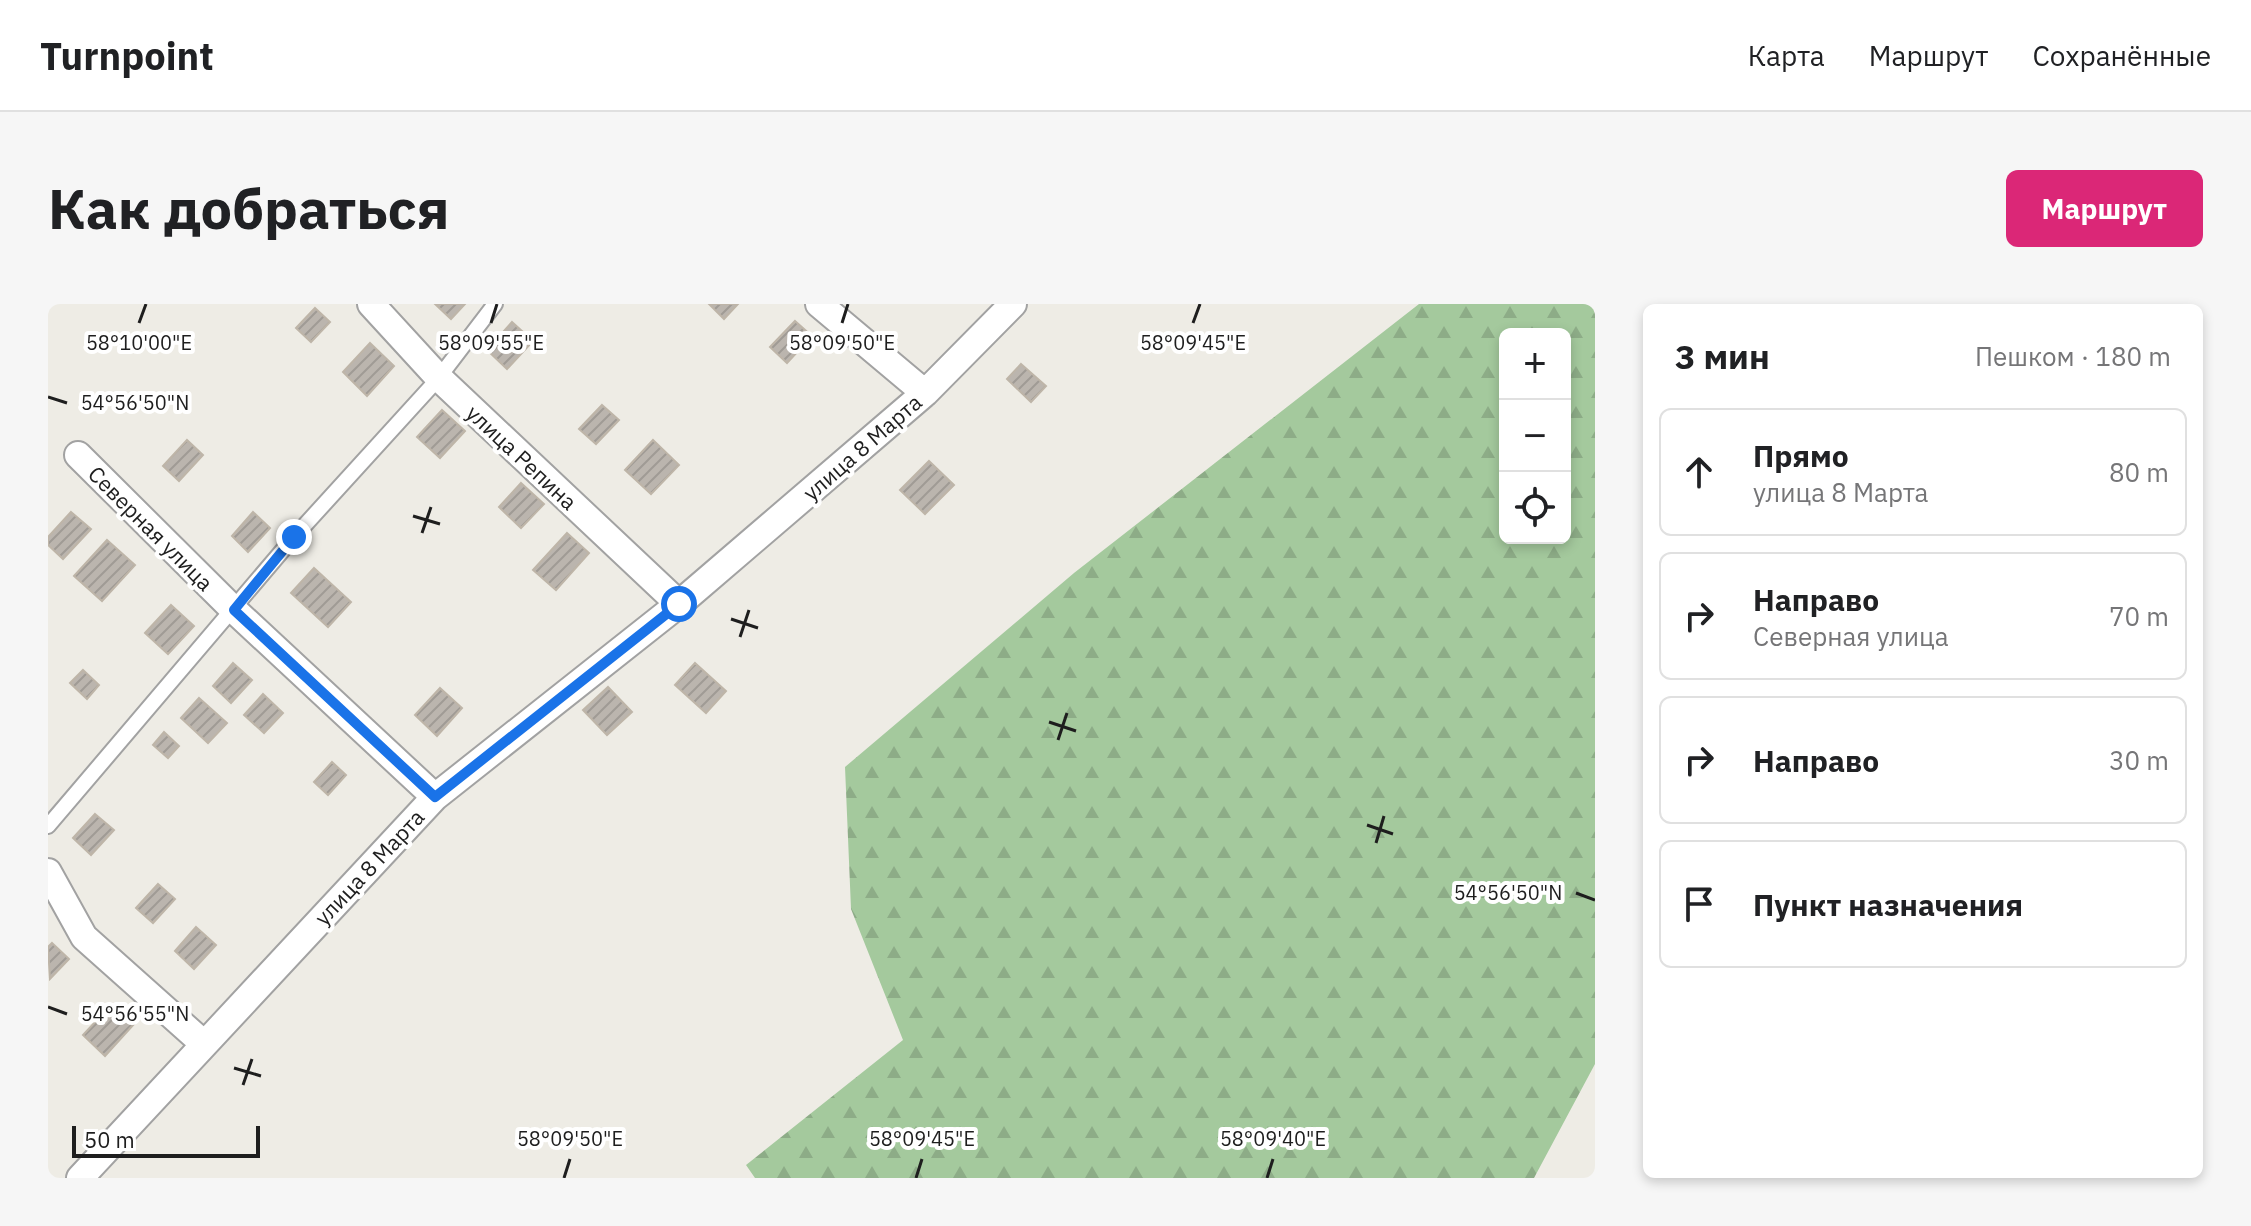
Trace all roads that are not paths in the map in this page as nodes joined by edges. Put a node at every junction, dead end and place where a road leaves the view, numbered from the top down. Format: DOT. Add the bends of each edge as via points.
graph roads {
  1 [pos="371,304"];
  2 [pos="495,304"];
  3 [pos="819,304"];
  4 [pos="1013,304"];
  5 [pos="438,377"];
  6 [pos="925,393"];
  7 [pos="78,455"];
  8 [pos="679,604"];
  9 [pos="234,610"];
  10 [pos="435,797"];
  11 [pos="48,826"];
  12 [pos="48,872"];
  13 [pos="204,1044"];
  14 [pos="80,1178"];
  1 -- 5 [label="street, улица Репина"];
  2 -- 5 [label="lane"];
  3 -- 6 [label="street"];
  4 -- 6 [label="street, улица 8 Марта"];
  5 -- 8 [label="street, улица Репина"];
  5 -- 9 [label="lane"];
  6 -- 8 [label="street, улица 8 Марта"];
  7 -- 9 [label="street, Северная улица"];
  8 -- 10 [label="street, улица 8 Марта"];
  9 -- 10 [label="street, Северная улица"];
  9 -- 11 [label="lane"];
  10 -- 13 [label="street, улица 8 Марта"];
  12 -- 13 [label="street" via="84,937"];
  13 -- 14 [label="street, улица 8 Марта"];
}
